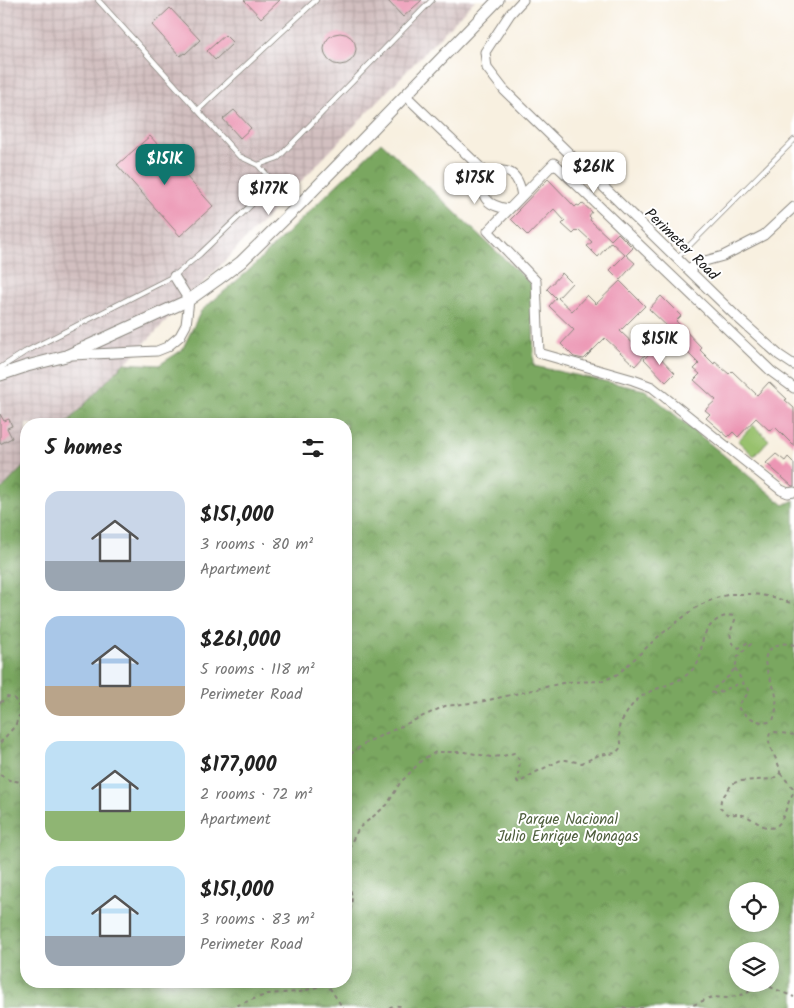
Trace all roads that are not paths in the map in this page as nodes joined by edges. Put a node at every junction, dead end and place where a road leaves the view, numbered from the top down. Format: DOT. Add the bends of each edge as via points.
graph roads {
  1 [pos="98,0"];
  2 [pos="316,0"];
  3 [pos="432,0"];
  4 [pos="498,0"];
  5 [pos="523,0"];
  6 [pos="406,96"];
  7 [pos="198,110"];
  8 [pos="794,140"];
  9 [pos="258,165"];
  10 [pos="485,172"];
  11 [pos="522,196"];
  12 [pos="794,207"];
  13 [pos="509,209"];
  14 [pos="677,258"];
  15 [pos="688,269"];
  16 [pos="174,276"];
  17 [pos="189,300"];
  18 [pos="66,356"];
  19 [pos="794,365"];
  20 [pos="0,368"];
  21 [pos="0,375"];
  22 [pos="794,388"];
  23 [pos="794,492"];
  1 -- 7 [label="lane"];
  2 -- 7 [label="lane"];
  3 -- 9 [label="lane" via="278,158"];
  4 -- 6 [label="street"];
  5 -- 14 [label="street, Perimeter Road" via="485,52 487,68 504,90"];
  6 -- 10 [label="street"];
  6 -- 17 [label="street" via="241,262"];
  7 -- 9 [label="lane" via="239,156"];
  8 -- 14 [label="lane"];
  9 -- 16 [label="lane" via="274,183"];
  10 -- 11 [label="street" via="508,171 518,182"];
  10 -- 13 [label="street" via="482,194 495,206"];
  11 -- 13 [label="street"];
  11 -- 22 [label="street" via="554,163 772,372"];
  12 -- 15 [label="street" via="764,235"];
  13 -- 23 [label="street" via="488,231 536,281 539,353 652,387 781,490"];
  14 -- 15 [label="street, Perimeter Road"];
  15 -- 19 [label="street, Perimeter Road"];
  16 -- 17 [label="street"];
  16 -- 20 [label="lane"];
  17 -- 18 [label="street"];
  17 -- 18 [label="street" via="186,325 167,348"];
  18 -- 21 [label="street"];
}
